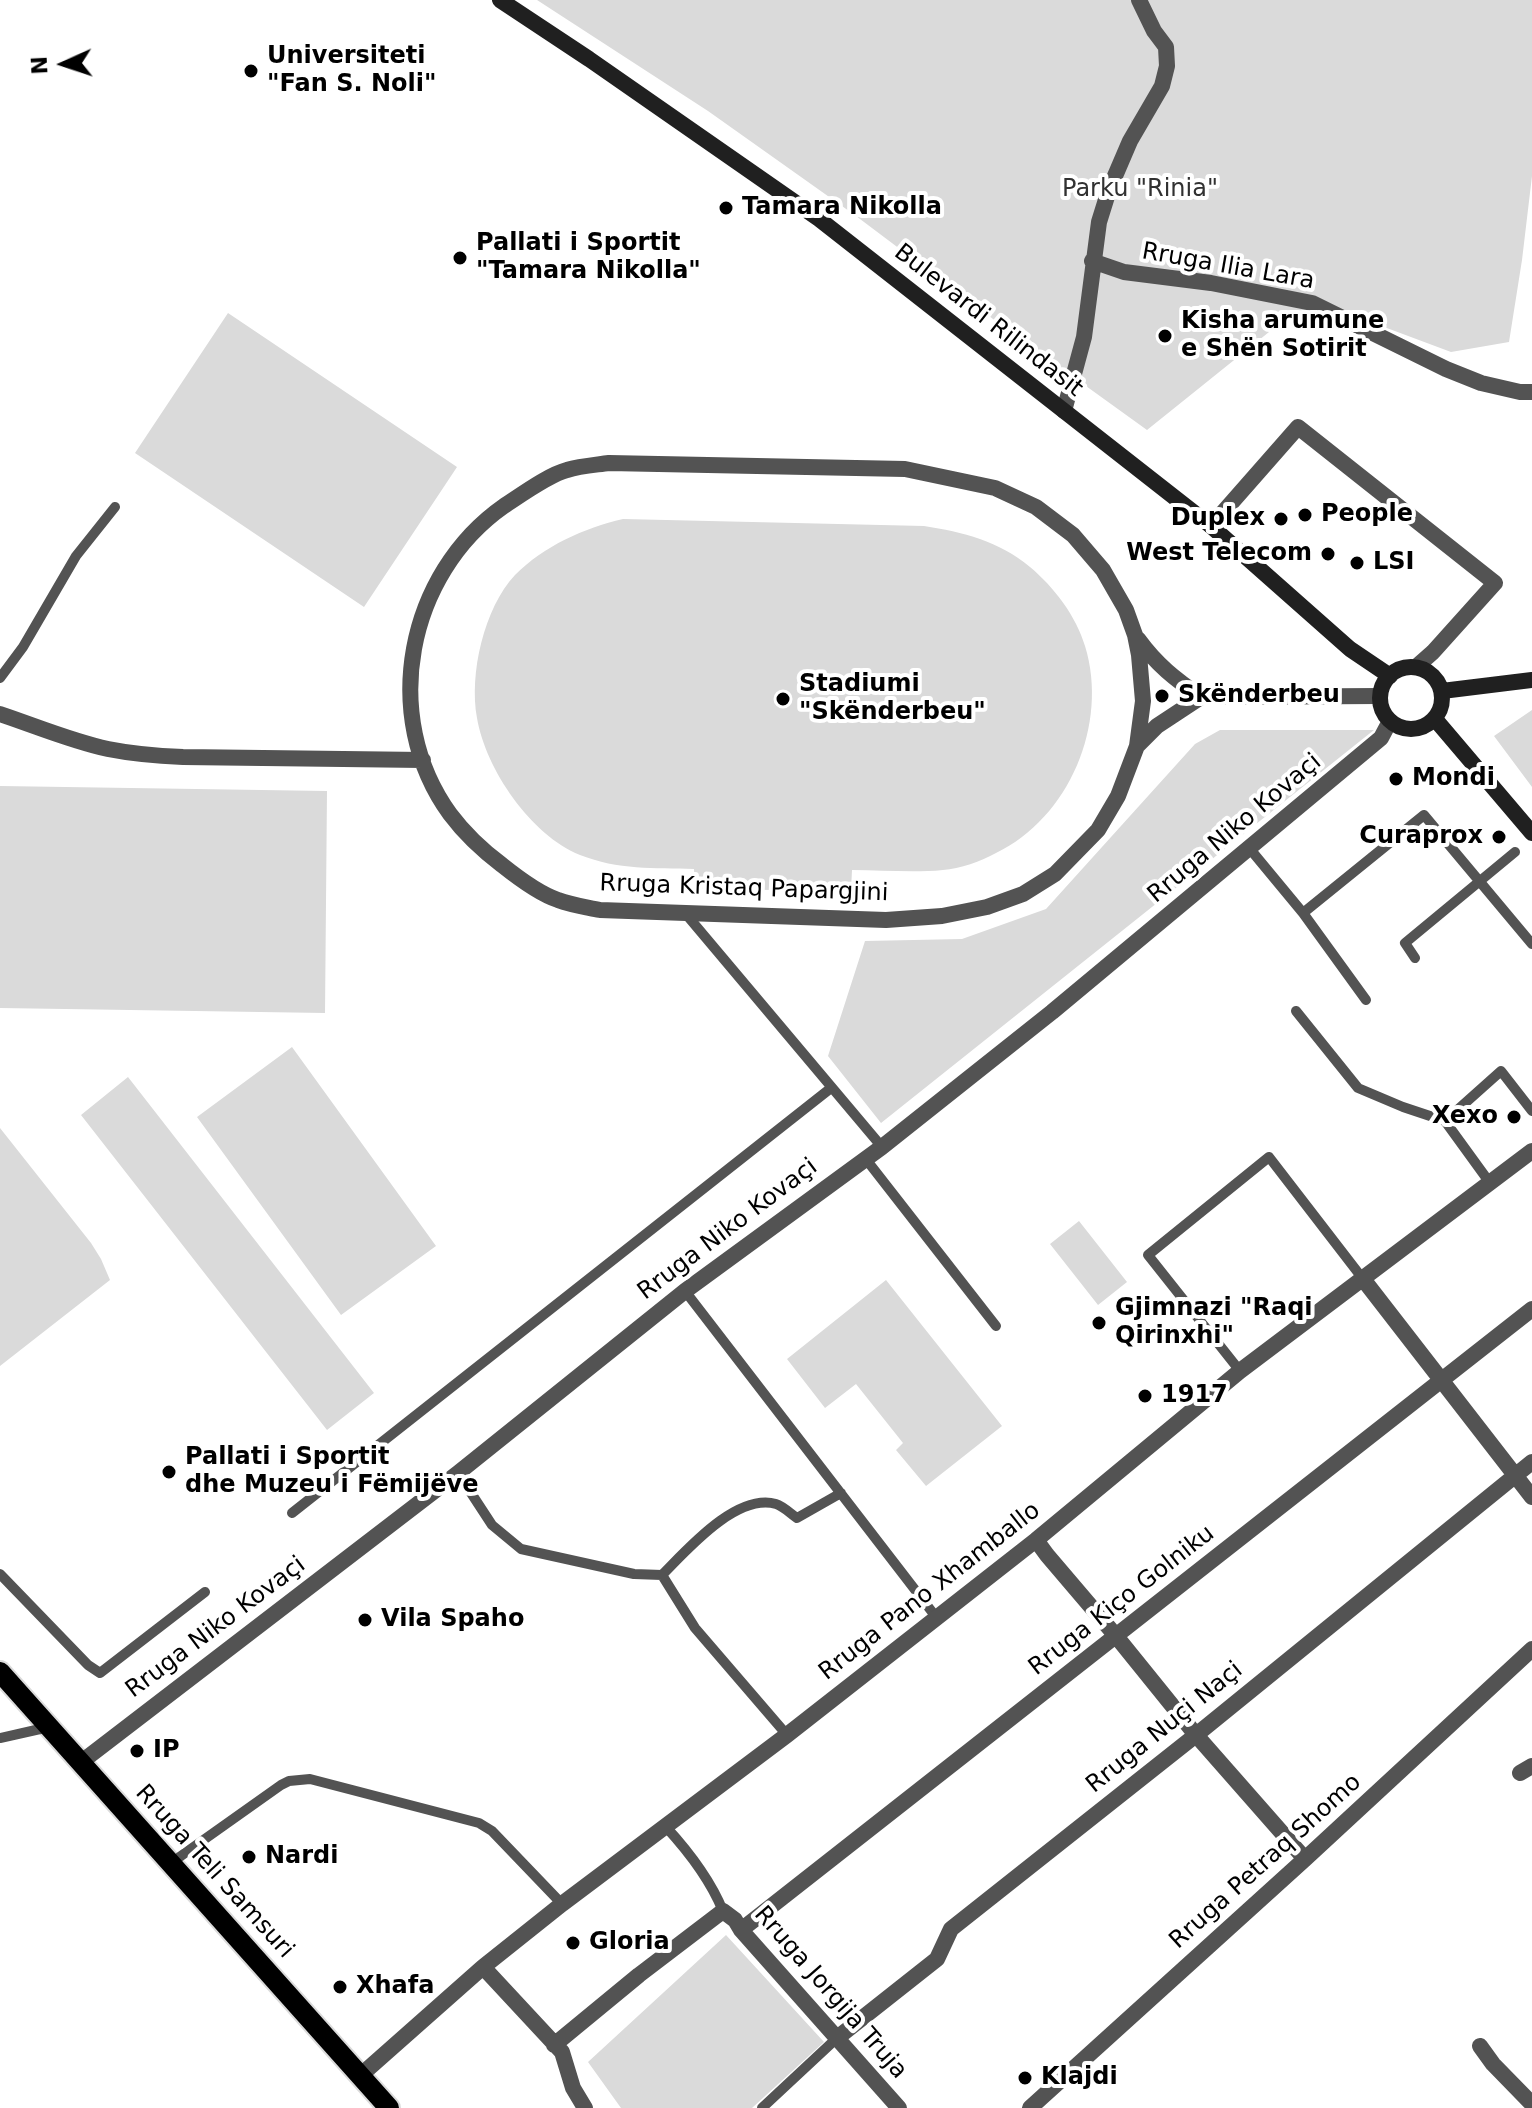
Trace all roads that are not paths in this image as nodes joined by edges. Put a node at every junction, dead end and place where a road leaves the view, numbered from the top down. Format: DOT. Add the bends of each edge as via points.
graph roads {
  1 [pos="500,0"];
  2 [pos="1139,0"];
  3 [pos="1092,261"];
  4 [pos="1532,392"];
  5 [pos="1064,411"];
  6 [pos="115,507"];
  7 [pos="1211,526"];
  8 [pos="1135,635"];
  9 [pos="1416,667"];
  10 [pos="1390,676"];
  11 [pos="0,678"];
  12 [pos="1532,680"];
  13 [pos="1442,691"];
  14 [pos="1380,696"];
  15 [pos="1201,697"];
  16 [pos="0,714"];
  17 [pos="1435,719"];
  18 [pos="1390,721"];
  19 [pos="1137,746"];
  20 [pos="423,760"];
  21 [pos="1532,833"];
  22 [pos="1250,849"];
  23 [pos="1515,852"];
  24 [pos="1479,881"];
  25 [pos="685,913"];
  26 [pos="1303,913"];
  27 [pos="1532,944"];
  28 [pos="1415,958"];
  29 [pos="1366,1000"];
  30 [pos="1296,1011"];
  31 [pos="831,1088"];
  32 [pos="1532,1111"];
  33 [pos="1445,1121"];
  34 [pos="882,1147"];
  35 [pos="1532,1151"];
  36 [pos="865,1158"];
  37 [pos="1490,1183"];
  38 [pos="1363,1279"];
  39 [pos="685,1291"];
  40 [pos="1532,1309"];
  41 [pos="996,1326"];
  42 [pos="1240,1371"];
  43 [pos="1442,1382"];
  44 [pos="1532,1462"];
  45 [pos="458,1473"];
  46 [pos="1515,1475"];
  47 [pos="841,1493"];
  48 [pos="1532,1497"];
  49 [pos="292,1513"];
  50 [pos="1036,1540"];
  51 [pos="0,1574"];
  52 [pos="662,1575"];
  53 [pos="205,1592"];
  54 [pos="936,1617"];
  55 [pos="1116,1636"];
  56 [pos="1532,1649"];
  57 [pos="0,1672"];
  58 [pos="49,1727"];
  59 [pos="787,1735"];
  60 [pos="1196,1735"];
  61 [pos="0,1738"];
  62 [pos="80,1763"];
  63 [pos="666,1827"];
  64 [pos="1305,1859"];
  65 [pos="171,1863"];
  66 [pos="562,1904"];
  67 [pos="723,1911"];
  68 [pos="741,1930"];
  69 [pos="483,1967"];
  70 [pos="837,2038"];
  71 [pos="554,2045"];
  72 [pos="1480,2046"];
  73 [pos="361,2075"];
  74 [pos="1532,2104"];
  75 [pos="389,2108"];
  76 [pos="585,2108"];
  77 [pos="762,2108"];
  78 [pos="899,2108"];
  79 [pos="1030,2108"];
  1 -- 5 [label="main road, Bulevardi Rilindasit" via="819,219"];
  2 -- 3 [label="street" via="1166,47 1167,66 1109,190"];
  3 -- 4 [label="street, Rruga Ilia Lara" via="1124,272 1312,303 1481,383"];
  3 -- 5 [label="street" via="1084,337"];
  5 -- 7 [label="main road, Bulevardi Rilindasit"];
  6 -- 11 [label="lane" via="76,556"];
  7 -- 9 [label="street" via="1298,427 1495,583"];
  7 -- 10 [label="main road, Bulevardi Rilindasit" via="1350,649"];
  8 -- 15 [label="street, Rruga Kristaq Papargjini" via="1153,660"];
  8 -- 19 [label="street, Rruga Kristaq Papargjini" via="1143,701"];
  8 -- 20 [label="street, Rruga Kristaq Papargjini" via="1103,570 1073,535 1036,507 995,488 905,469 609,463 565,470 485,520 454,553 430,593 415,636 410,682 413,728"];
  9 -- 10 [label="main road"];
  9 -- 13 [label="main road" via="1433,675"];
  10 -- 14 [label="main road"];
  12 -- 13 [label="main road"];
  13 -- 17 [label="main road"];
  14 -- 15 [label="street"];
  14 -- 18 [label="main road"];
  15 -- 19 [label="street, Rruga Kristaq Papargjini"];
  16 -- 20 [label="street" via="71,739 145,755"];
  17 -- 18 [label="main road" via="1418,729"];
  17 -- 21 [label="main road"];
  18 -- 22 [label="street, Rruga Niko Kovaçi" via="1381,738"];
  19 -- 25 [label="street, Rruga Kristaq Papargjini" via="1098,830 1055,874 1023,894 942,916 886,920"];
  20 -- 25 [label="street, Rruga Kristaq Papargjini" via="449,813 479,848 557,900 600,910"];
  22 -- 26 [label="lane"];
  22 -- 34 [label="street, Rruga Niko Kovaçi"];
  23 -- 24 [label="lane"];
  24 -- 26 [label="lane" via="1424,815"];
  24 -- 27 [label="lane"];
  24 -- 28 [label="lane" via="1405,943"];
  25 -- 31 [label="lane"];
  26 -- 29 [label="lane"];
  30 -- 33 [label="lane" via="1358,1088"];
  31 -- 34 [label="lane"];
  31 -- 49 [label="lane"];
  32 -- 33 [label="lane" via="1501,1071"];
  33 -- 37 [label="lane"];
  34 -- 36 [label="street, Rruga Niko Kovaçi"];
  35 -- 37 [label="street, Rruga Pano Xhamballo"];
  36 -- 39 [label="street, Rruga Niko Kovaçi"];
  36 -- 41 [label="lane"];
  37 -- 38 [label="street, Rruga Pano Xhamballo"];
  38 -- 42 [label="street, Rruga Pano Xhamballo"];
  38 -- 42 [label="lane" via="1269,1157 1148,1255"];
  38 -- 43 [label="street"];
  39 -- 45 [label="street, Rruga Niko Kovaçi"];
  39 -- 47 [label="lane"];
  40 -- 43 [label="street, Rruga Kiço Golniku"];
  42 -- 50 [label="street, Rruga Pano Xhamballo"];
  43 -- 46 [label="street"];
  43 -- 55 [label="street, Rruga Kiço Golniku"];
  44 -- 46 [label="street, Rruga Nuçi Naçi"];
  45 -- 52 [label="lane" via="492,1525 521,1549 634,1574"];
  45 -- 62 [label="street, Rruga Niko Kovaçi"];
  46 -- 48 [label="street"];
  46 -- 60 [label="street, Rruga Nuçi Naçi"];
  47 -- 52 [label="lane" via="797,1518 777,1504 752,1503 716,1523"];
  47 -- 54 [label="lane"];
  50 -- 54 [label="street, Rruga Pano Xhamballo"];
  50 -- 55 [label="street"];
  51 -- 53 [label="lane" via="100,1673"];
  52 -- 59 [label="lane" via="695,1628"];
  54 -- 59 [label="street, Rruga Pano Xhamballo"];
  55 -- 60 [label="street"];
  55 -- 68 [label="street, Rruga Kiço Golniku"];
  56 -- 64 [label="street, Rruga Petraq Shomo"];
  57 -- 58 [label="main road, Rruga Teli Samsuri"];
  58 -- 61 [label="lane"];
  58 -- 62 [label="main road, Rruga Teli Samsuri"];
  59 -- 63 [label="street, Rruga Pano Xhamballo"];
  60 -- 64 [label="street"];
  60 -- 70 [label="street, Rruga Nuçi Naçi" via="951,1929 937,1959"];
  62 -- 65 [label="main road, Rruga Teli Samsuri"];
  63 -- 66 [label="street, Rruga Pano Xhamballo"];
  63 -- 67 [label="lane" via="716,1893"];
  64 -- 79 [label="street, Rruga Petraq Shomo"];
  65 -- 66 [label="lane" via="281,1785 310,1779 479,1823"];
  65 -- 73 [label="main road, Rruga Teli Samsuri"];
  66 -- 69 [label="street, Rruga Pano Xhamballo"];
  67 -- 68 [label="street, Rruga Jorgija Truja"];
  67 -- 71 [label="street"];
  68 -- 70 [label="street, Rruga Jorgija Truja"];
  69 -- 71 [label="street"];
  69 -- 73 [label="street, Rruga Pano Xhamballo"];
  70 -- 77 [label="lane"];
  70 -- 78 [label="street, Rruga Jorgija Truja"];
  71 -- 76 [label="street" via="562,2052"];
  72 -- 74 [label="street"];
  73 -- 75 [label="main road, Rruga Teli Samsuri"];
}
